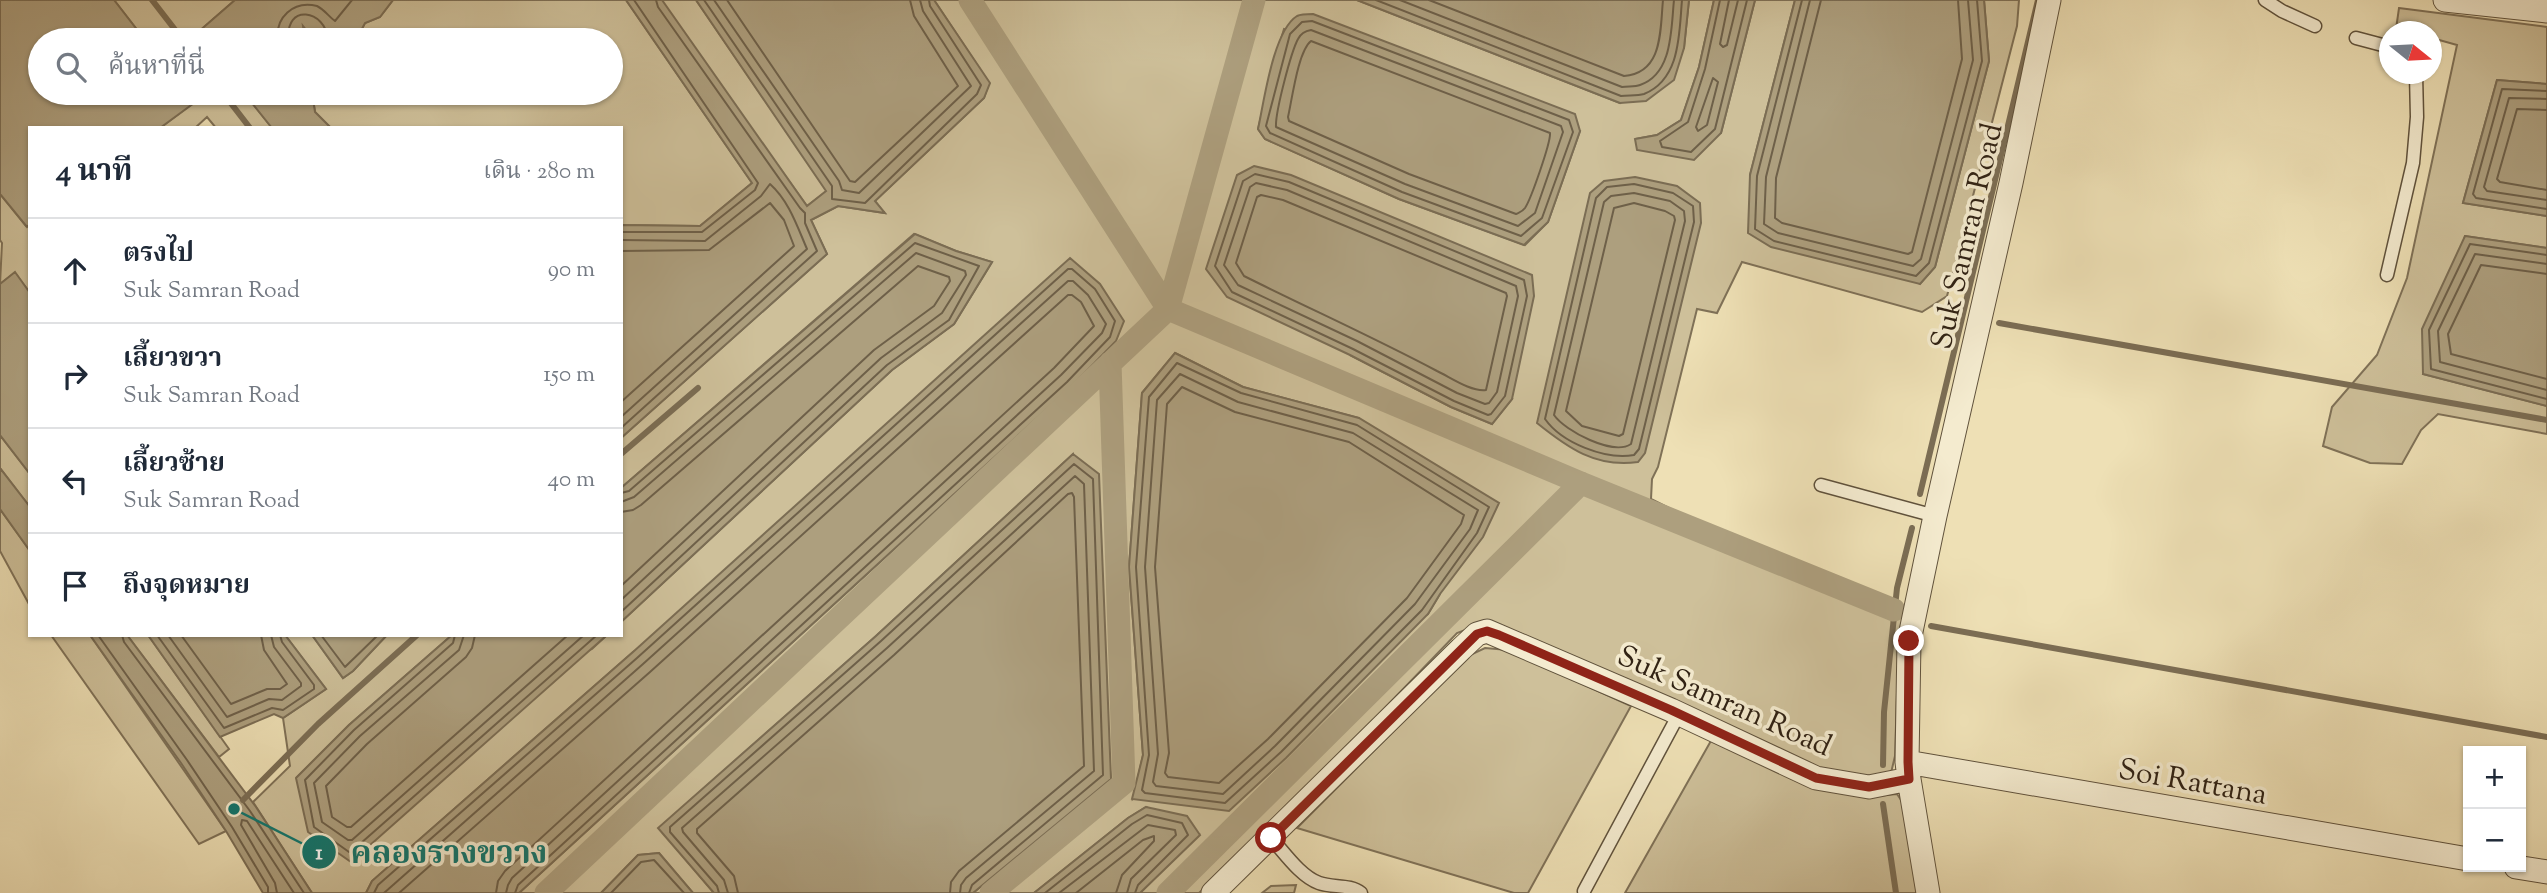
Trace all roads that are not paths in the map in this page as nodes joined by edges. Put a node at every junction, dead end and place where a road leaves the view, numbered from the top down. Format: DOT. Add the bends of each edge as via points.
graph roads {
  1 [pos="2049,0"];
  2 [pos="2265,0"];
  3 [pos="2445,0"];
  4 [pos="2547,11"];
  5 [pos="2315,26"];
  6 [pos="2356,38"];
  7 [pos="2379,44"];
  8 [pos="2416,84"];
  9 [pos="2387,275"];
  10 [pos="1821,485"];
  11 [pos="1935,516"];
  12 [pos="1679,714"];
  13 [pos="1908,771"];
  14 [pos="1271,838"];
  15 [pos="2463,858"];
  16 [pos="2526,869"];
  17 [pos="2547,872"];
  18 [pos="1584,891"];
  19 [pos="1213,893"];
  20 [pos="1361,893"];
  21 [pos="1928,893"];
  1 -- 11 [label="street, Suk Samran Road"];
  2 -- 5 [label="lane"];
  3 -- 4 [label="street"];
  6 -- 7 [label="lane"];
  8 -- 9 [label="lane" via="2413,163"];
  10 -- 11 [label="lane"];
  11 -- 13 [label="street, Suk Samran Road" via="1909,641"];
  12 -- 13 [label="street, Suk Samran Road" via="1816,778 1869,787"];
  12 -- 14 [label="street, Suk Samran Road" via="1499,635 1477,634"];
  12 -- 18 [label="lane"];
  13 -- 15 [label="street, Soi Rattana"];
  13 -- 21 [label="street"];
  14 -- 19 [label="street, Suk Samran Road"];
  14 -- 20 [label="lane" via="1315,881"];
  16 -- 17 [label="street"];
}
